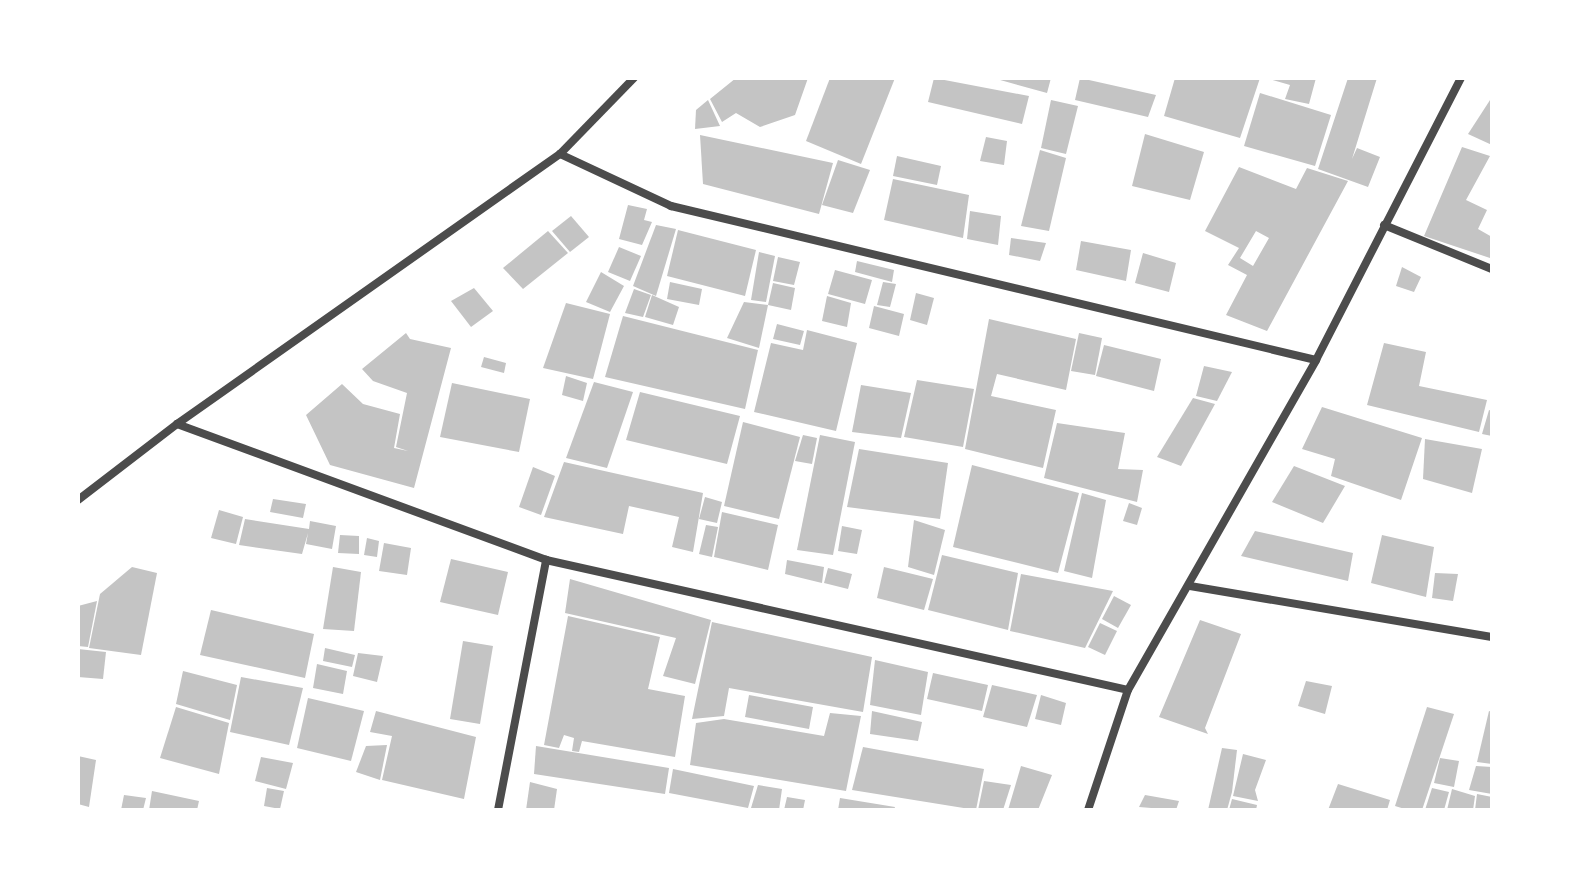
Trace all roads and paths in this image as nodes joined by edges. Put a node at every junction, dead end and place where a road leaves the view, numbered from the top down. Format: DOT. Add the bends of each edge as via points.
graph roads {
  1 [pos="634,78"];
  2 [pos="1461,78"];
  3 [pos="560,154"];
  4 [pos="1384,225"];
  5 [pos="1492,269"];
  6 [pos="1316,360"];
  7 [pos="177,424"];
  8 [pos="78,500"];
  9 [pos="546,560"];
  10 [pos="1190,586"];
  11 [pos="1492,637"];
  12 [pos="1128,690"];
  13 [pos="498,810"];
  14 [pos="1088,810"];
  1 -- 3 [label="street"];
  2 -- 4 [label="street"];
  3 -- 6 [label="street" via="671,206"];
  3 -- 7 [label="street"];
  4 -- 5 [label="street"];
  4 -- 6 [label="street"];
  6 -- 10 [label="street"];
  7 -- 8 [label="street"];
  7 -- 9 [label="street"];
  9 -- 12 [label="street"];
  9 -- 13 [label="street"];
  10 -- 11 [label="street"];
  10 -- 12 [label="street"];
  12 -- 14 [label="street"];
}
